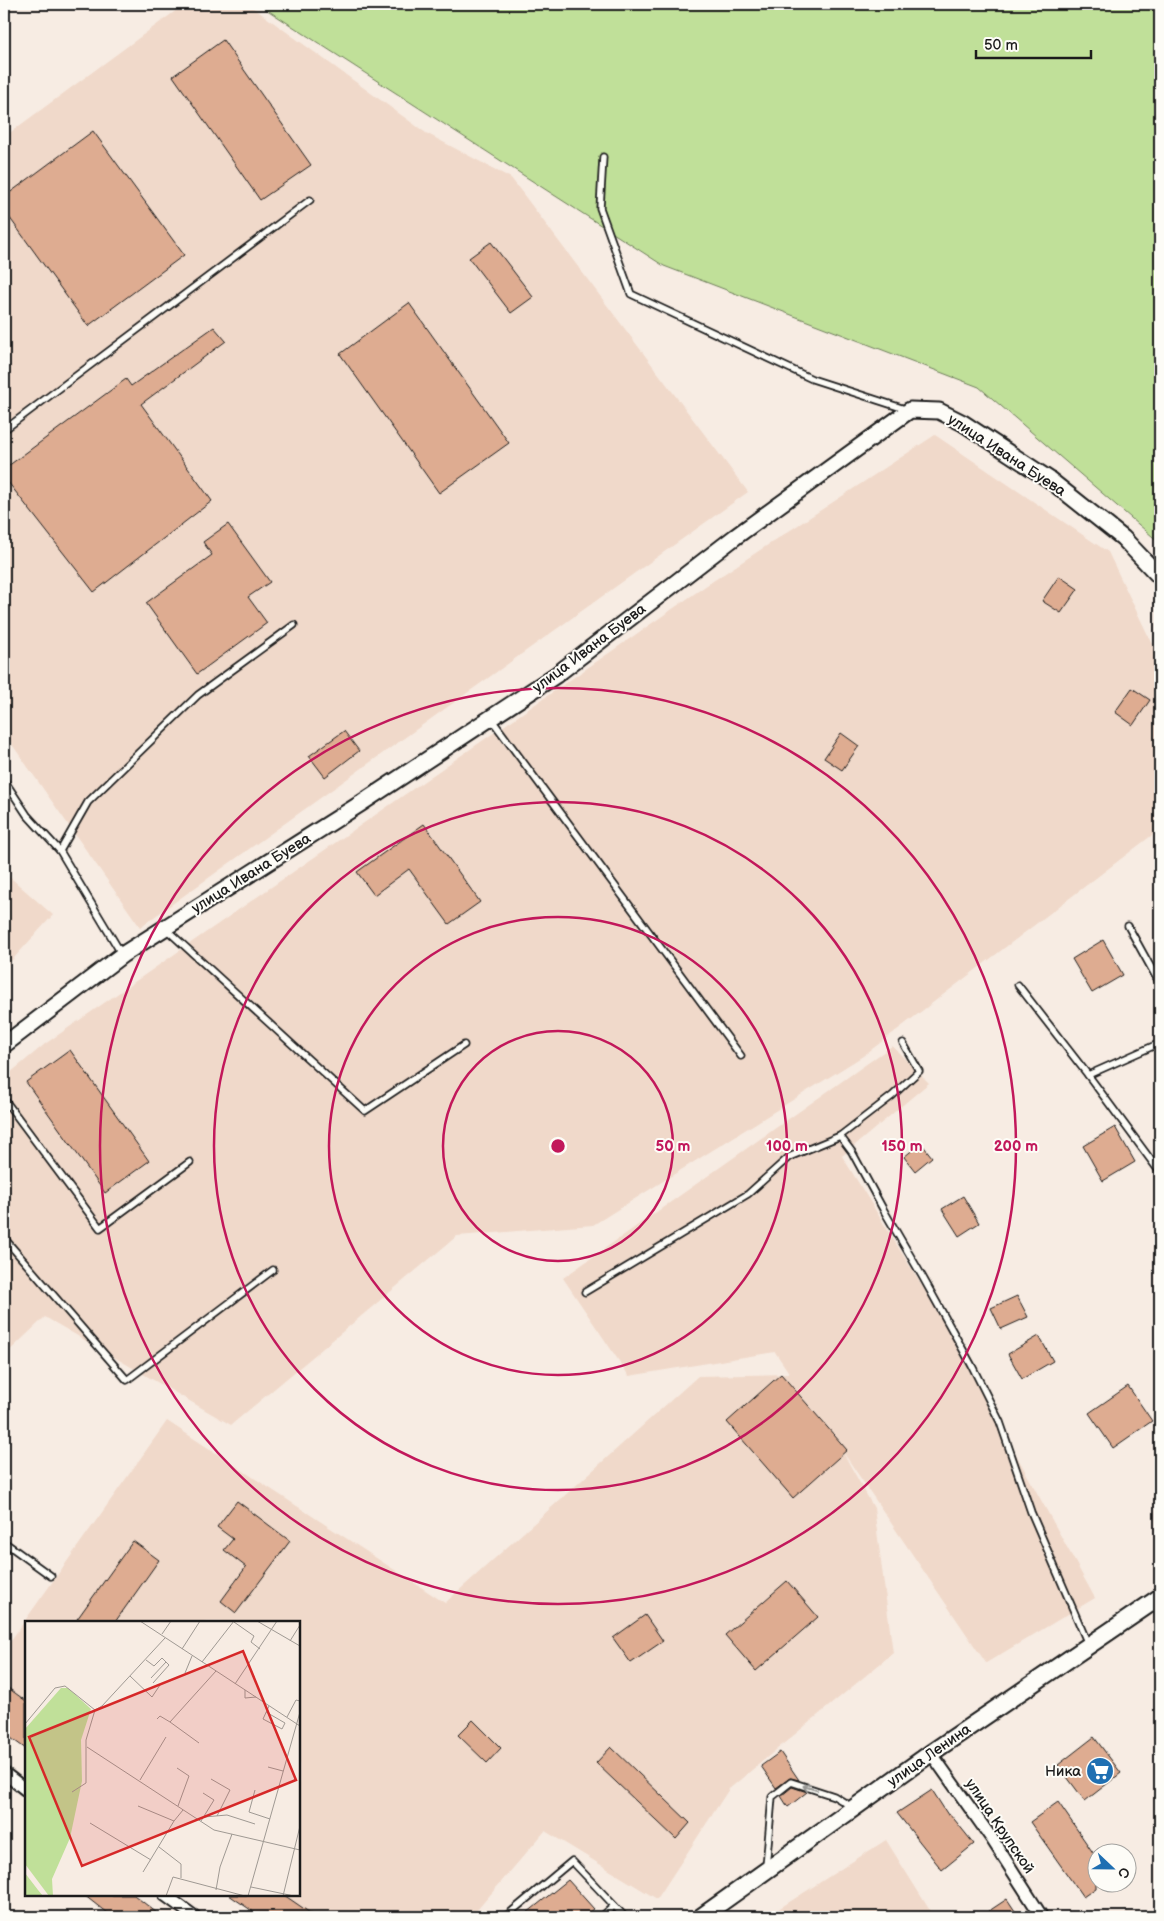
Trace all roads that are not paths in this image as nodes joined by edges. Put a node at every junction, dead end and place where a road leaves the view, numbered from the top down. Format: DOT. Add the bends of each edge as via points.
graph roads {
  1 [pos="603,157"];
  2 [pos="310,200"];
  3 [pos="910,410"];
  4 [pos="4,430"];
  5 [pos="1160,577"];
  6 [pos="294,625"];
  7 [pos="490,718"];
  8 [pos="4,780"];
  9 [pos="60,851"];
  10 [pos="1128,926"];
  11 [pos="165,928"];
  12 [pos="122,955"];
  13 [pos="1160,984"];
  14 [pos="1018,985"];
  15 [pos="903,1043"];
  16 [pos="1160,1043"];
  17 [pos="4,1045"];
  18 [pos="464,1045"];
  19 [pos="741,1056"];
  20 [pos="1088,1075"];
  21 [pos="4,1099"];
  22 [pos="840,1136"];
  23 [pos="190,1162"];
  24 [pos="1158,1171"];
  25 [pos="4,1238"];
  26 [pos="273,1270"];
  27 [pos="585,1292"];
  28 [pos="4,1542"];
  29 [pos="51,1576"];
  30 [pos="1160,1597"];
  31 [pos="1089,1646"];
  32 [pos="931,1753"];
  33 [pos="4,1773"];
  34 [pos="25,1789"];
  35 [pos="854,1808"];
  36 [pos="765,1872"];
  37 [pos="166,1896"];
  38 [pos="614,1906"];
  39 [pos="195,1917"];
  40 [pos="505,1917"];
  41 [pos="600,1917"];
  42 [pos="625,1917"];
  43 [pos="701,1917"];
  44 [pos="1042,1917"];
  1 -- 3 [label="lane" via="600,208 631,294 812,379"];
  2 -- 4 [label="lane"];
  3 -- 5 [label="street, улица Ивана Буева" via="939,411 1050,480 1123,538"];
  3 -- 7 [label="street, улица Ивана Буева" via="735,537 556,675"];
  6 -- 9 [label="lane" via="184,709 88,802"];
  7 -- 11 [label="street, улица Ивана Буева"];
  7 -- 19 [label="lane"];
  8 -- 9 [label="lane" via="27,815"];
  9 -- 12 [label="lane"];
  10 -- 13 [label="lane"];
  11 -- 12 [label="street, улица Ивана Буева"];
  11 -- 18 [label="lane" via="365,1111"];
  12 -- 17 [label="street, улица Ивана Буева"];
  14 -- 20 [label="lane"];
  15 -- 22 [label="lane" via="919,1071"];
  16 -- 20 [label="lane"];
  20 -- 24 [label="lane"];
  21 -- 23 [label="lane" via="100,1228"];
  22 -- 27 [label="lane" via="789,1157 748,1194"];
  22 -- 31 [label="lane" via="922,1276 1000,1422 1031,1512"];
  25 -- 26 [label="lane" via="127,1380"];
  28 -- 29 [label="lane"];
  30 -- 31 [label="main road, улица Ленина"];
  31 -- 32 [label="main road, улица Ленина"];
  32 -- 35 [label="main road, улица Ленина"];
  32 -- 44 [label="street, улица Крупской" via="992,1838"];
  33 -- 34 [label="street"];
  35 -- 36 [label="main road, улица Ленина"];
  35 -- 36 [label="lane, one-way" via="834,1796 791,1782 772,1797"];
  36 -- 43 [label="main road, улица Ленина"];
  37 -- 39 [label="street"];
  38 -- 40 [label="lane" via="572,1861"];
  38 -- 41 [label="lane"];
  38 -- 42 [label="lane"];
}
